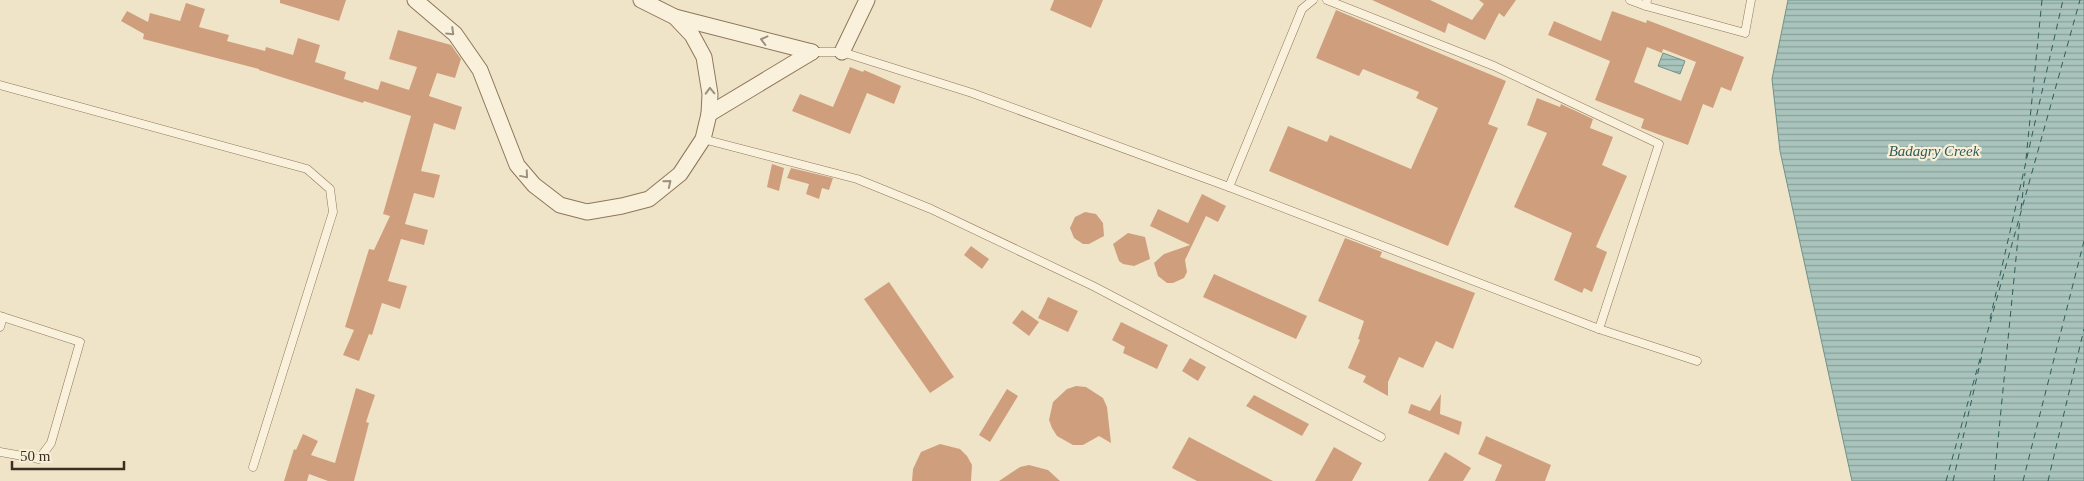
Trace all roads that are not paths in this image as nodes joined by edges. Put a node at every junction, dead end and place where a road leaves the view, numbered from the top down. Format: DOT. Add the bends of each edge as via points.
graph roads {
  1 [pos="415,0"];
  2 [pos="641,0"];
  3 [pos="867,0"];
  4 [pos="1313,0"];
  5 [pos="1327,0"];
  6 [pos="1630,0"];
  7 [pos="1751,0"];
  8 [pos="1646,3"];
  9 [pos="675,17"];
  10 [pos="812,52"];
  11 [pos="842,52"];
  12 [pos="0,85"];
  13 [pos="709,114"];
  14 [pos="703,139"];
  15 [pos="1229,187"];
  16 [pos="2,316"];
  17 [pos="0,327"];
  18 [pos="1599,329"];
  19 [pos="1697,362"];
  20 [pos="1380,437"];
  21 [pos="0,452"];
  22 [pos="252,467"];
  1 -- 14 [label="street, one-way" via="455,34 480,70 517,165 534,185 560,204 587,212 649,198 680,174"];
  2 -- 9 [label="street"];
  3 -- 11 [label="street"];
  4 -- 15 [label="lane" via="1302,9"];
  5 -- 18 [label="lane" via="1494,66 1658,144"];
  6 -- 8 [label="lane"];
  7 -- 8 [label="lane" via="1745,33"];
  10 -- 9 [label="street, one-way"];
  13 -- 9 [label="street, one-way" via="710,94 704,57 692,35"];
  10 -- 11 [label="lane"];
  10 -- 13 [label="street"];
  11 -- 15 [label="lane" via="972,93"];
  12 -- 22 [label="lane" via="307,169 330,189 333,212"];
  13 -- 14 [label="street"];
  14 -- 20 [label="lane" via="857,179 931,209 1093,286"];
  15 -- 18 [label="lane"];
  16 -- 17 [label="lane"];
  16 -- 21 [label="lane" via="80,342 51,443 39,459"];
  18 -- 19 [label="lane"];
}
